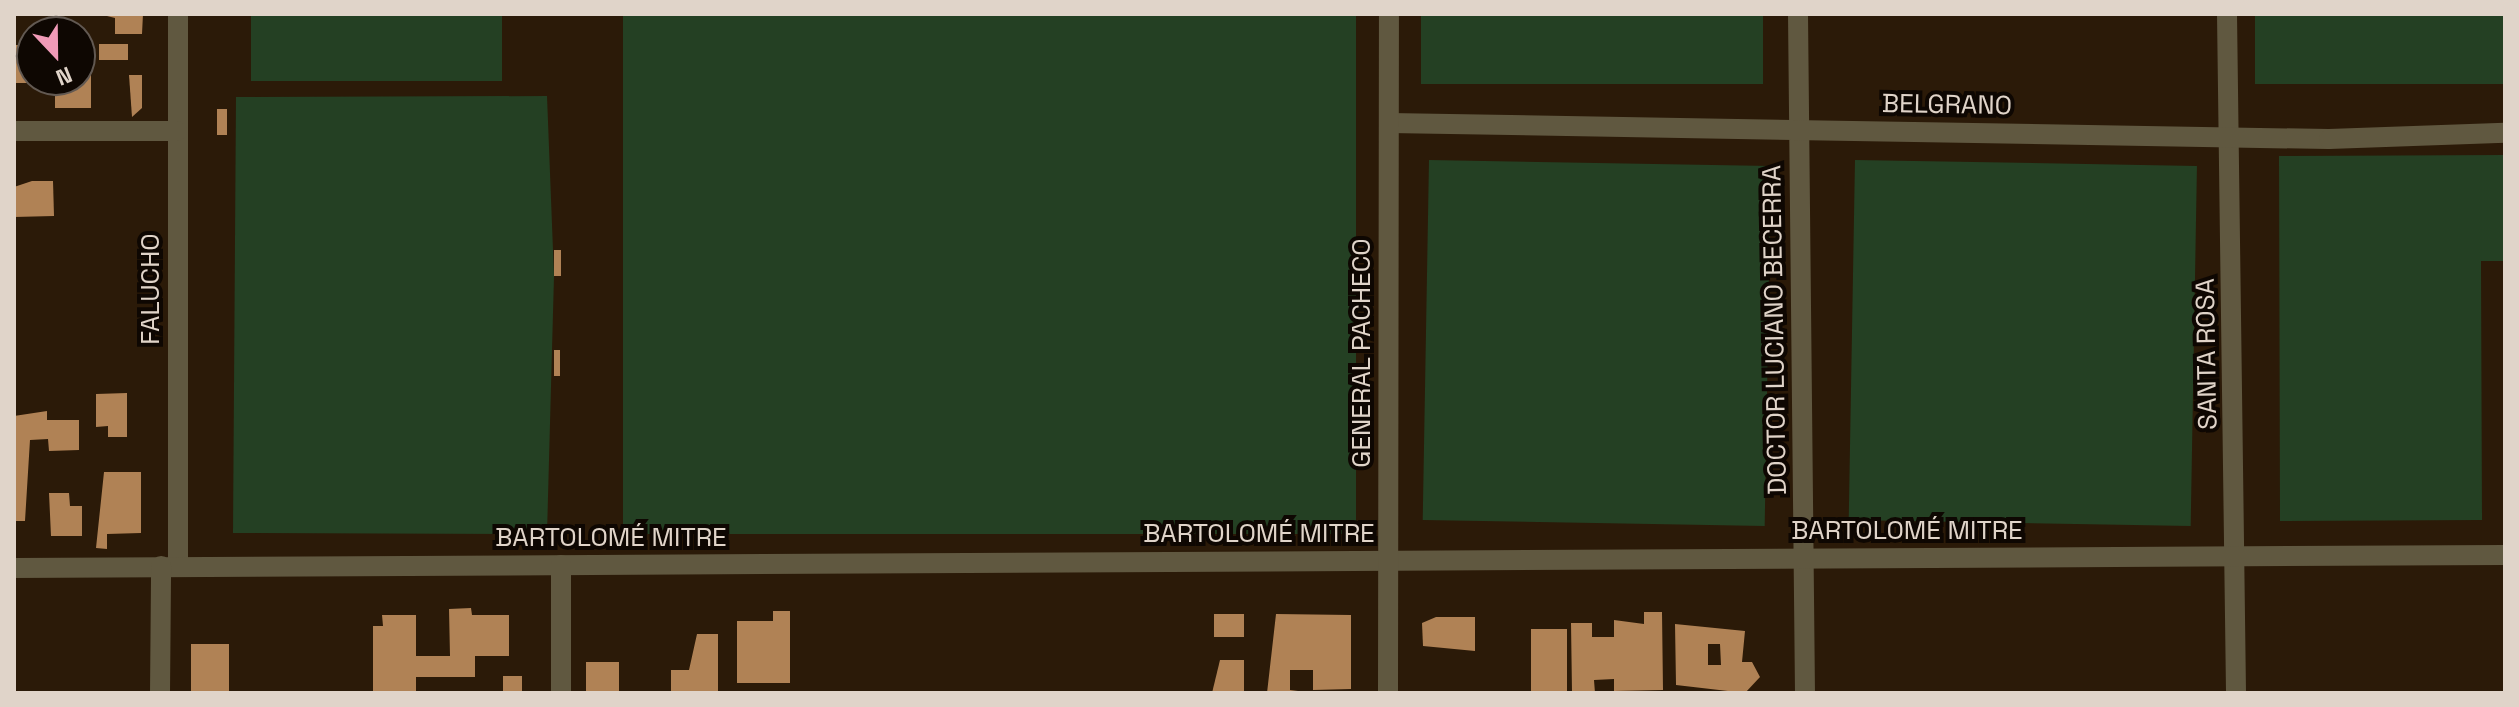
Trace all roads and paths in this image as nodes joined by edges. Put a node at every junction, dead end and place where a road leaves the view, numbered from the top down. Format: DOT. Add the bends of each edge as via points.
graph roads {
  1 [pos="178,14"];
  2 [pos="1389,14"];
  3 [pos="1798,14"];
  4 [pos="2227,14"];
  5 [pos="1389,123"];
  6 [pos="1799,130"];
  7 [pos="14,131"];
  8 [pos="177,131"];
  9 [pos="2505,133"];
  10 [pos="2231,134"];
  11 [pos="2505,555"];
  12 [pos="2234,556"];
  13 [pos="1805,558"];
  14 [pos="1388,559"];
  15 [pos="561,565"];
  16 [pos="170,566"];
  17 [pos="14,568"];
  18 [pos="160,693"];
  19 [pos="561,693"];
  20 [pos="1388,693"];
  21 [pos="1805,693"];
  22 [pos="2236,693"];
  1 -- 8 [label="street, FALUCHO"];
  2 -- 5 [label="street, GENERAL PACHECO"];
  3 -- 6 [label="street, DOCTOR LUCIANO BECERRA"];
  4 -- 10 [label="street, SANTA ROSA"];
  5 -- 6 [label="street, BELGRANO"];
  5 -- 14 [label="street, GENERAL PACHECO"];
  6 -- 10 [label="street, BELGRANO"];
  6 -- 13 [label="street, DOCTOR LUCIANO BECERRA"];
  7 -- 8 [label="street"];
  8 -- 16 [label="street, FALUCHO"];
  9 -- 10 [label="street, BELGRANO"];
  10 -- 12 [label="street, SANTA ROSA"];
  11 -- 12 [label="street, BARTOLOMÉ MITRE"];
  12 -- 13 [label="street, BARTOLOMÉ MITRE"];
  12 -- 22 [label="street, SANTA ROSA"];
  13 -- 14 [label="street, BARTOLOMÉ MITRE"];
  13 -- 21 [label="street, DOCTOR LUCIANO BECERRA"];
  14 -- 15 [label="street, BARTOLOMÉ MITRE"];
  14 -- 20 [label="street, GENERAL PACHECO"];
  15 -- 16 [label="street, BARTOLOMÉ MITRE"];
  15 -- 19 [label="street"];
  16 -- 17 [label="street, BARTOLOMÉ MITRE"];
  16 -- 18 [label="street, FALUCHO"];
}
